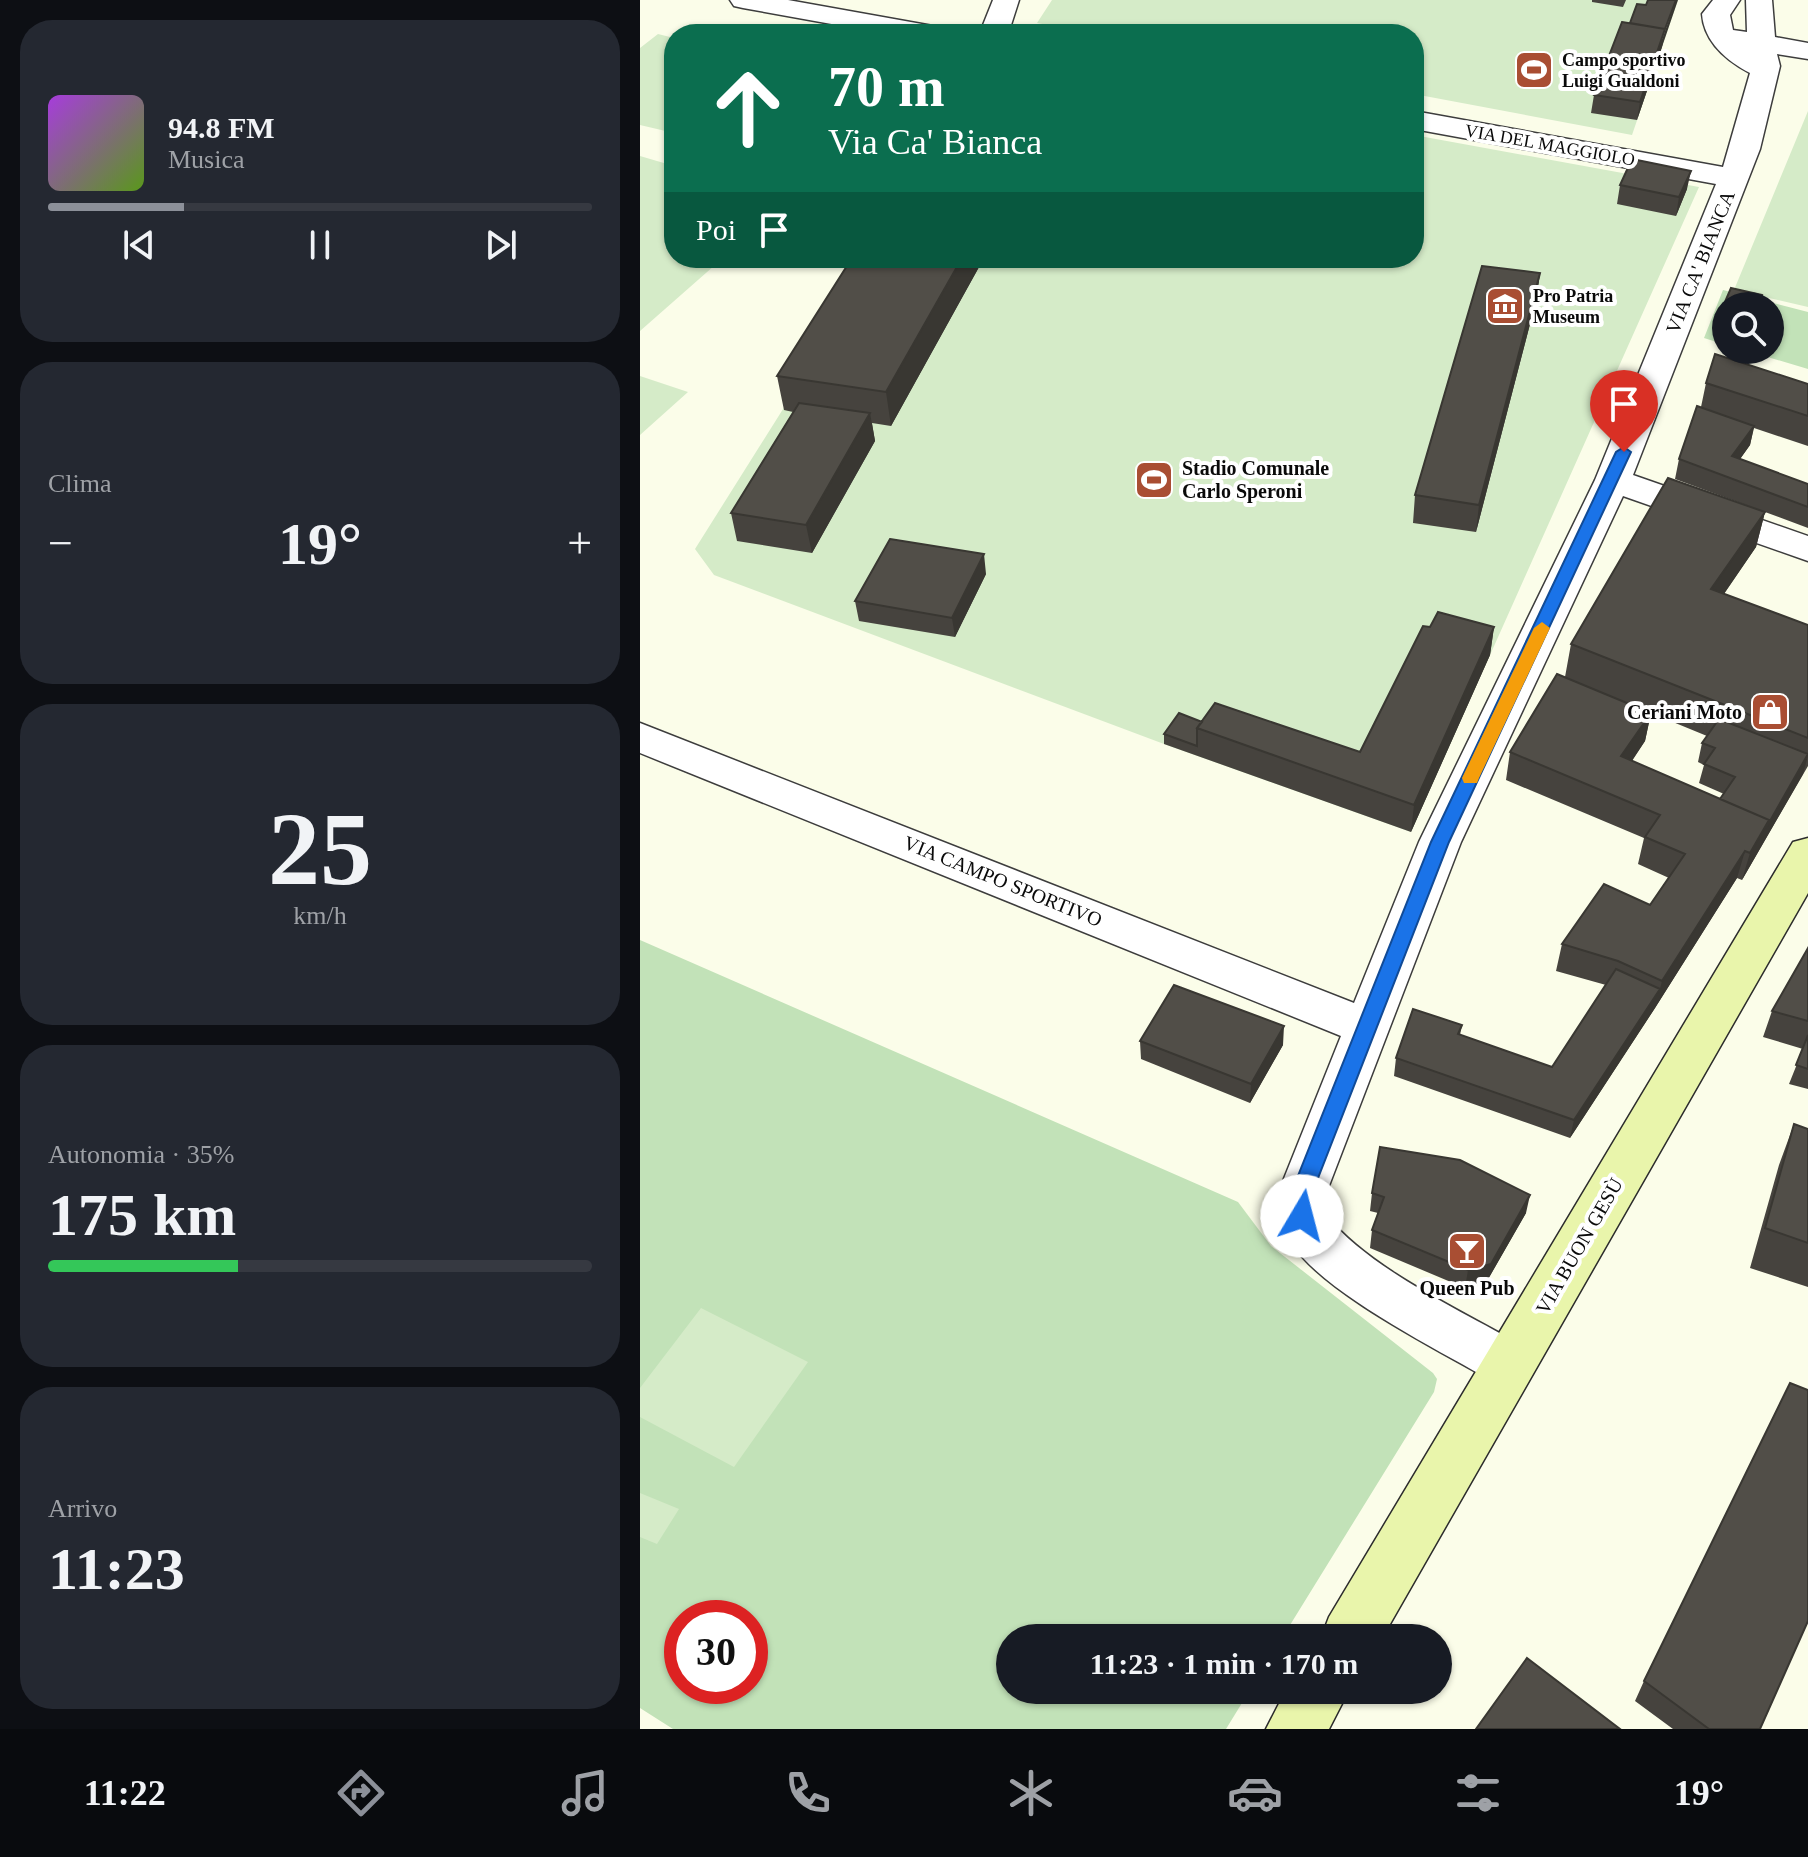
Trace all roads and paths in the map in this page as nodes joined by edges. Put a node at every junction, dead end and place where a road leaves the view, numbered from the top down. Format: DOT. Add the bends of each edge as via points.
graph roads {
  1 [pos="743,0"];
  2 [pos="1006,0"];
  3 [pos="1727,0"];
  4 [pos="1759,0"];
  5 [pos="877,24"];
  6 [pos="997,24"];
  7 [pos="1808,51"];
  8 [pos="1763,55"];
  9 [pos="1424,122"];
  10 [pos="1733,178"];
  11 [pos="1613,480"];
  12 [pos="1808,549"];
  13 [pos="640,737"];
  14 [pos="1808,854"];
  15 [pos="1366,1027"];
  16 [pos="1510,1365"];
  17 [pos="1358,1624"];
  18 [pos="1311,1704"];
  19 [pos="1296,1729"];
  1 -- 5 [label="street"];
  2 -- 6 [label="street"];
  3 -- 8 [label="street" via="1715,19 1726,38"];
  4 -- 8 [label="street, VIA CA' BIANCA"];
  7 -- 8 [label="street"];
  8 -- 10 [label="street, VIA CA' BIANCA" via="1745,149"];
  9 -- 10 [label="street, VIA DEL MAGGIOLO"];
  10 -- 11 [label="street, VIA CA' BIANCA"];
  11 -- 12 [label="street"];
  11 -- 15 [label="street, VIA CA' BIANCA" via="1440,842"];
  13 -- 15 [label="street, VIA CAMPO SPORTIVO"];
  14 -- 16 [label="street, VIA BUON GESÙ"];
  15 -- 16 [label="street" via="1303,1191 1302,1216 1324,1249 1350,1269"];
  16 -- 17 [label="street, VIA BUON GESÙ"];
  18 -- 19 [label="street"];
}
